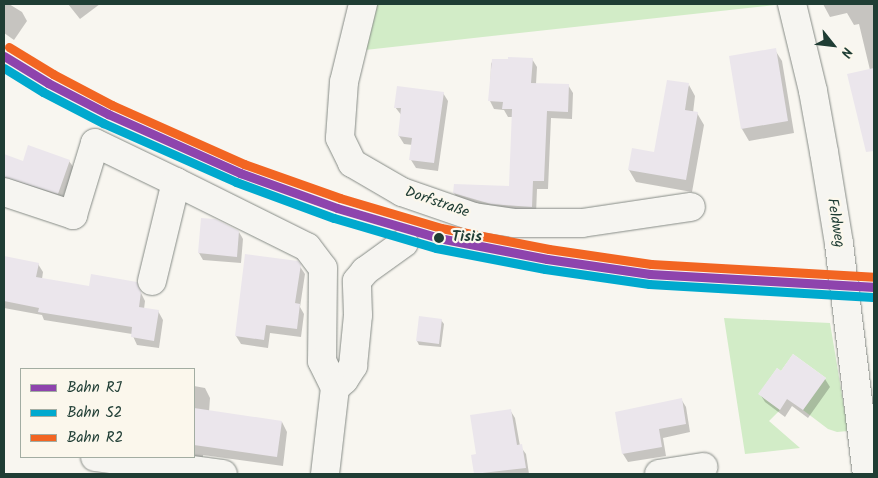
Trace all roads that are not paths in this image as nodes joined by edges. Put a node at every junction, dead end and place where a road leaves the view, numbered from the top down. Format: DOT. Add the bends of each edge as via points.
graph roads {
  1 [pos="363,4"];
  2 [pos="792,4"];
  3 [pos="176,182"];
  4 [pos="4,192"];
  5 [pos="691,207"];
  6 [pos="404,243"];
  7 [pos="152,281"];
  8 [pos="335,388"];
  9 [pos="103,458"];
  10 [pos="703,467"];
  11 [pos="223,474"];
  12 [pos="326,474"];
  13 [pos="659,474"];
  14 [pos="867,474"];
  1 -- 5 [label="street, Dorfstraße" via="344,82 340,138 352,163 402,192 474,217 514,223 582,223"];
  2 -- 14 [label="street, Feldweg" via="813,90 839,244"];
  3 -- 4 [label="street" via="95,143 73,215"];
  3 -- 7 [label="street"];
  3 -- 8 [label="street" via="307,247 323,268 322,361"];
  6 -- 8 [label="street" via="365,271 357,281 358,315 353,366"];
  8 -- 12 [label="street"];
  9 -- 11 [label="street"];
  10 -- 13 [label="street"];
}
